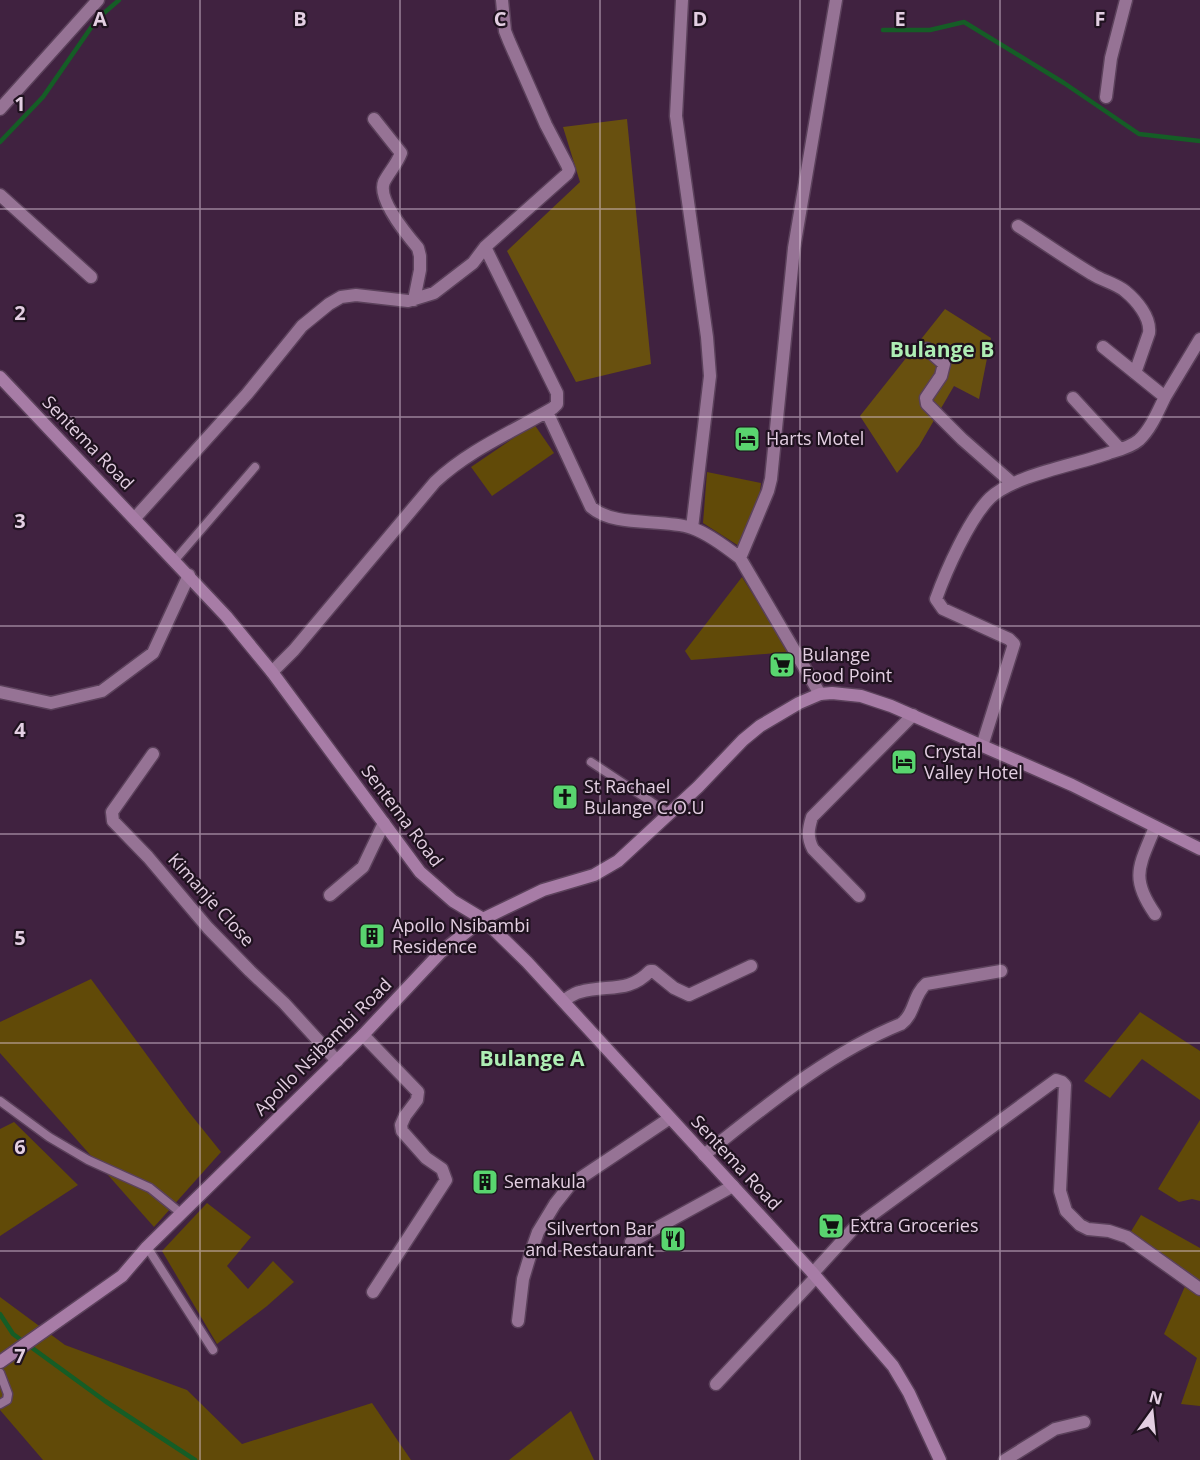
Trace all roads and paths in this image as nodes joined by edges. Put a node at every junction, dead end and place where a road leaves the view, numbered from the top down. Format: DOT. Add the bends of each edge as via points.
graph roads {
  1 [pos="98,0"];
  2 [pos="502,0"];
  3 [pos="682,0"];
  4 [pos="836,0"];
  5 [pos="1125,0"];
  6 [pos="1106,97"];
  7 [pos="0,109"];
  8 [pos="374,119"];
  9 [pos="0,195"];
  10 [pos="1018,226"];
  11 [pos="485,247"];
  12 [pos="91,277"];
  13 [pos="414,300"];
  14 [pos="1200,339"];
  15 [pos="1103,347"];
  16 [pos="927,349"];
  17 [pos="1134,373"];
  18 [pos="0,376"];
  19 [pos="1073,398"];
  20 [pos="1165,398"];
  21 [pos="547,412"];
  22 [pos="1120,449"];
  23 [pos="255,467"];
  24 [pos="1012,483"];
  25 [pos="135,518"];
  26 [pos="692,528"];
  27 [pos="740,558"];
  28 [pos="175,560"];
  29 [pos="189,575"];
  30 [pos="272,672"];
  31 [pos="0,692"];
  32 [pos="820,694"];
  33 [pos="913,716"];
  34 [pos="982,746"];
  35 [pos="153,754"];
  36 [pos="591,762"];
  37 [pos="668,813"];
  38 [pos="384,823"];
  39 [pos="1155,827"];
  40 [pos="1200,849"];
  41 [pos="330,895"];
  42 [pos="858,896"];
  43 [pos="1155,914"];
  44 [pos="483,919"];
  45 [pos="751,966"];
  46 [pos="1001,972"];
  47 [pos="563,1001"];
  48 [pos="363,1035"];
  49 [pos="337,1061"];
  50 [pos="0,1101"];
  51 [pos="670,1118"];
  52 [pos="704,1155"];
  53 [pos="733,1186"];
  54 [pos="182,1214"];
  55 [pos="631,1242"];
  56 [pos="147,1247"];
  57 [pos="814,1275"];
  58 [pos="1200,1289"];
  59 [pos="374,1293"];
  60 [pos="518,1321"];
  61 [pos="213,1350"];
  62 [pos="0,1362"];
  63 [pos="0,1372"];
  64 [pos="716,1384"];
  65 [pos="0,1404"];
  66 [pos="1084,1422"];
  67 [pos="940,1460"];
  68 [pos="1005,1460"];
  1 -- 7 [label="street"];
  2 -- 11 [label="street" via="509,42 569,171"];
  3 -- 26 [label="street" via="676,116 710,376"];
  4 -- 27 [label="street" via="794,248 771,479"];
  5 -- 6 [label="street"];
  8 -- 13 [label="street" via="400,153 384,183 383,196 418,248"];
  9 -- 12 [label="street"];
  10 -- 17 [label="street" via="1095,276 1116,284 1145,314 1149,333"];
  11 -- 13 [label="street" via="473,263 434,293"];
  11 -- 21 [label="street" via="557,393 556,404"];
  13 -- 25 [label="street" via="356,295 329,304 302,326 247,394"];
  14 -- 20 [label="street"];
  15 -- 17 [label="street"];
  16 -- 24 [label="street" via="944,364 926,398 927,404"];
  17 -- 20 [label="street"];
  18 -- 25 [label="street, Sentema Road"];
  19 -- 22 [label="street"];
  20 -- 22 [label="street" via="1147,430 1137,441"];
  21 -- 26 [label="street" via="591,507 600,515"];
  21 -- 30 [label="street" via="452,466 435,482"];
  22 -- 24 [label="street"];
  23 -- 28 [label="lane"];
  24 -- 34 [label="street" via="990,498 977,515 936,599 944,609 1014,644"];
  25 -- 28 [label="street, Sentema Road"];
  26 -- 27 [label="street"];
  27 -- 32 [label="street"];
  28 -- 29 [label="street, Sentema Road"];
  29 -- 30 [label="street, Sentema Road"];
  29 -- 31 [label="street" via="153,653 102,691 51,703"];
  30 -- 38 [label="street, Sentema Road"];
  32 -- 33 [label="street, Apollo Nsibambi Road" via="861,696"];
  32 -- 37 [label="street, Apollo Nsibambi Road" via="760,726"];
  33 -- 34 [label="street, Apollo Nsibambi Road"];
  33 -- 42 [label="street" via="813,818 808,830 813,849"];
  34 -- 39 [label="street, Apollo Nsibambi Road"];
  35 -- 49 [label="street, Kimanje Close" via="112,812 113,821 208,928"];
  36 -- 37 [label="lane"];
  37 -- 44 [label="street, Apollo Nsibambi Road" via="618,861 594,875 543,890"];
  38 -- 41 [label="street" via="363,867"];
  38 -- 44 [label="street, Sentema Road" via="436,888"];
  39 -- 40 [label="street, Apollo Nsibambi Road"];
  39 -- 43 [label="street" via="1138,877"];
  44 -- 47 [label="street, Sentema Road"];
  44 -- 48 [label="street, Apollo Nsibambi Road" via="441,952"];
  45 -- 47 [label="street" via="689,995 650,971 628,986 580,992"];
  46 -- 52 [label="street" via="926,984 909,1018 844,1050"];
  47 -- 51 [label="street, Sentema Road"];
  48 -- 49 [label="street, Apollo Nsibambi Road"];
  48 -- 59 [label="street" via="418,1092 401,1125 402,1131 426,1158 442,1169 446,1180"];
  49 -- 54 [label="street, Apollo Nsibambi Road"];
  50 -- 54 [label="lane" via="88,1160 150,1188"];
  51 -- 52 [label="street, Sentema Road"];
  51 -- 60 [label="street" via="570,1185 555,1204 532,1249"];
  52 -- 53 [label="street, Sentema Road"];
  53 -- 55 [label="street"];
  53 -- 57 [label="street, Sentema Road"];
  54 -- 56 [label="street, Apollo Nsibambi Road"];
  56 -- 61 [label="lane"];
  56 -- 62 [label="street, Apollo Nsibambi Road" via="122,1276"];
  57 -- 58 [label="street" via="854,1228 1056,1080 1065,1085 1060,1191 1066,1210 1088,1229 1127,1237"];
  57 -- 64 [label="street"];
  57 -- 67 [label="street, Sentema Road" via="893,1366"];
  63 -- 65 [label="lane" via="8,1395"];
  66 -- 68 [label="street" via="1055,1429"];
}
